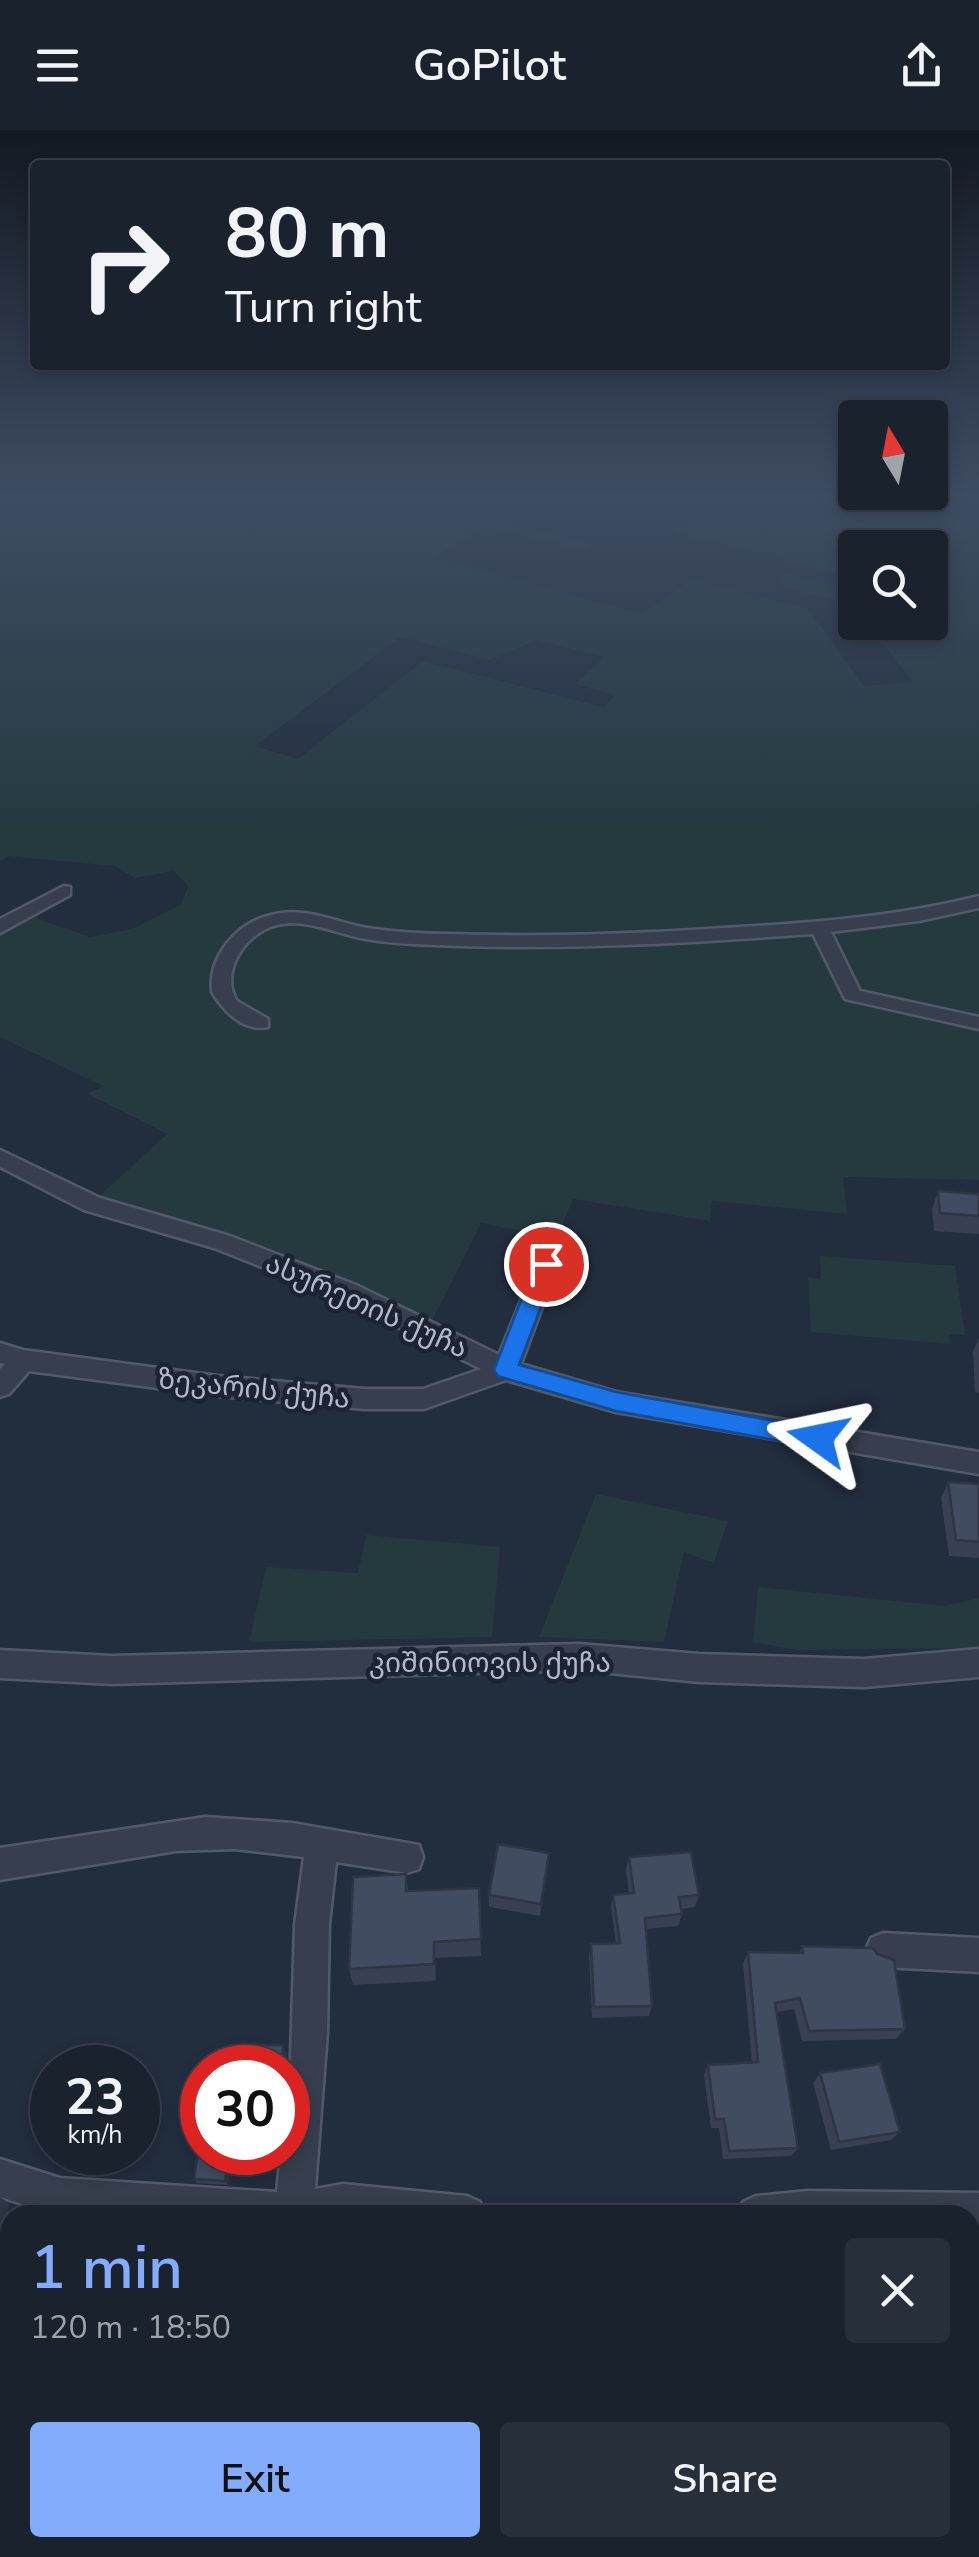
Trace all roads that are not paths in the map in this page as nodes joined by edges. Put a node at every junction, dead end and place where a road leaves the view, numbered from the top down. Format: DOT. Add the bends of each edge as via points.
graph roads {
  1 [pos="64,890"];
  2 [pos="979,902"];
  3 [pos="0,928"];
  4 [pos="820,928"];
  5 [pos="262,1023"];
  6 [pos="979,1023"];
  7 [pos="0,1158"];
  8 [pos="546,1264"];
  9 [pos="11,1357"];
  10 [pos="506,1370"];
  11 [pos="0,1387"];
  12 [pos="979,1463"];
  13 [pos="0,1664"];
  14 [pos="979,1664"];
  15 [pos="322,1847"];
  16 [pos="407,1858"];
  17 [pos="0,1864"];
  18 [pos="884,1950"];
  19 [pos="979,1955"];
  20 [pos="0,2178"];
  21 [pos="152,2205"];
  22 [pos="295,2205"];
  1 -- 3 [label="street"];
  2 -- 4 [label="street"];
  4 -- 5 [label="street" via="636,940 445,940 274,918 236,944 219,976 230,1006"];
  4 -- 6 [label="street" via="852,995"];
  7 -- 10 [label="street, ასურეთის ქუჩა" via="92,1204 222,1242 348,1291"];
  8 -- 10 [label="street"];
  9 -- 10 [label="street, ზეკარის ქუჩა" via="365,1399 424,1399"];
  9 -- 11 [label="street"];
  10 -- 12 [label="street, ასურეთის ქუჩა" via="616,1402"];
  13 -- 14 [label="street, კიშინიოვის ქუჩა" via="112,1670 579,1658 864,1673"];
  15 -- 16 [label="street"];
  15 -- 17 [label="street" via="239,1834 178,1835"];
  15 -- 22 [label="street"];
  18 -- 19 [label="street"];
  20 -- 21 [label="street" via="60,2196"];
}
